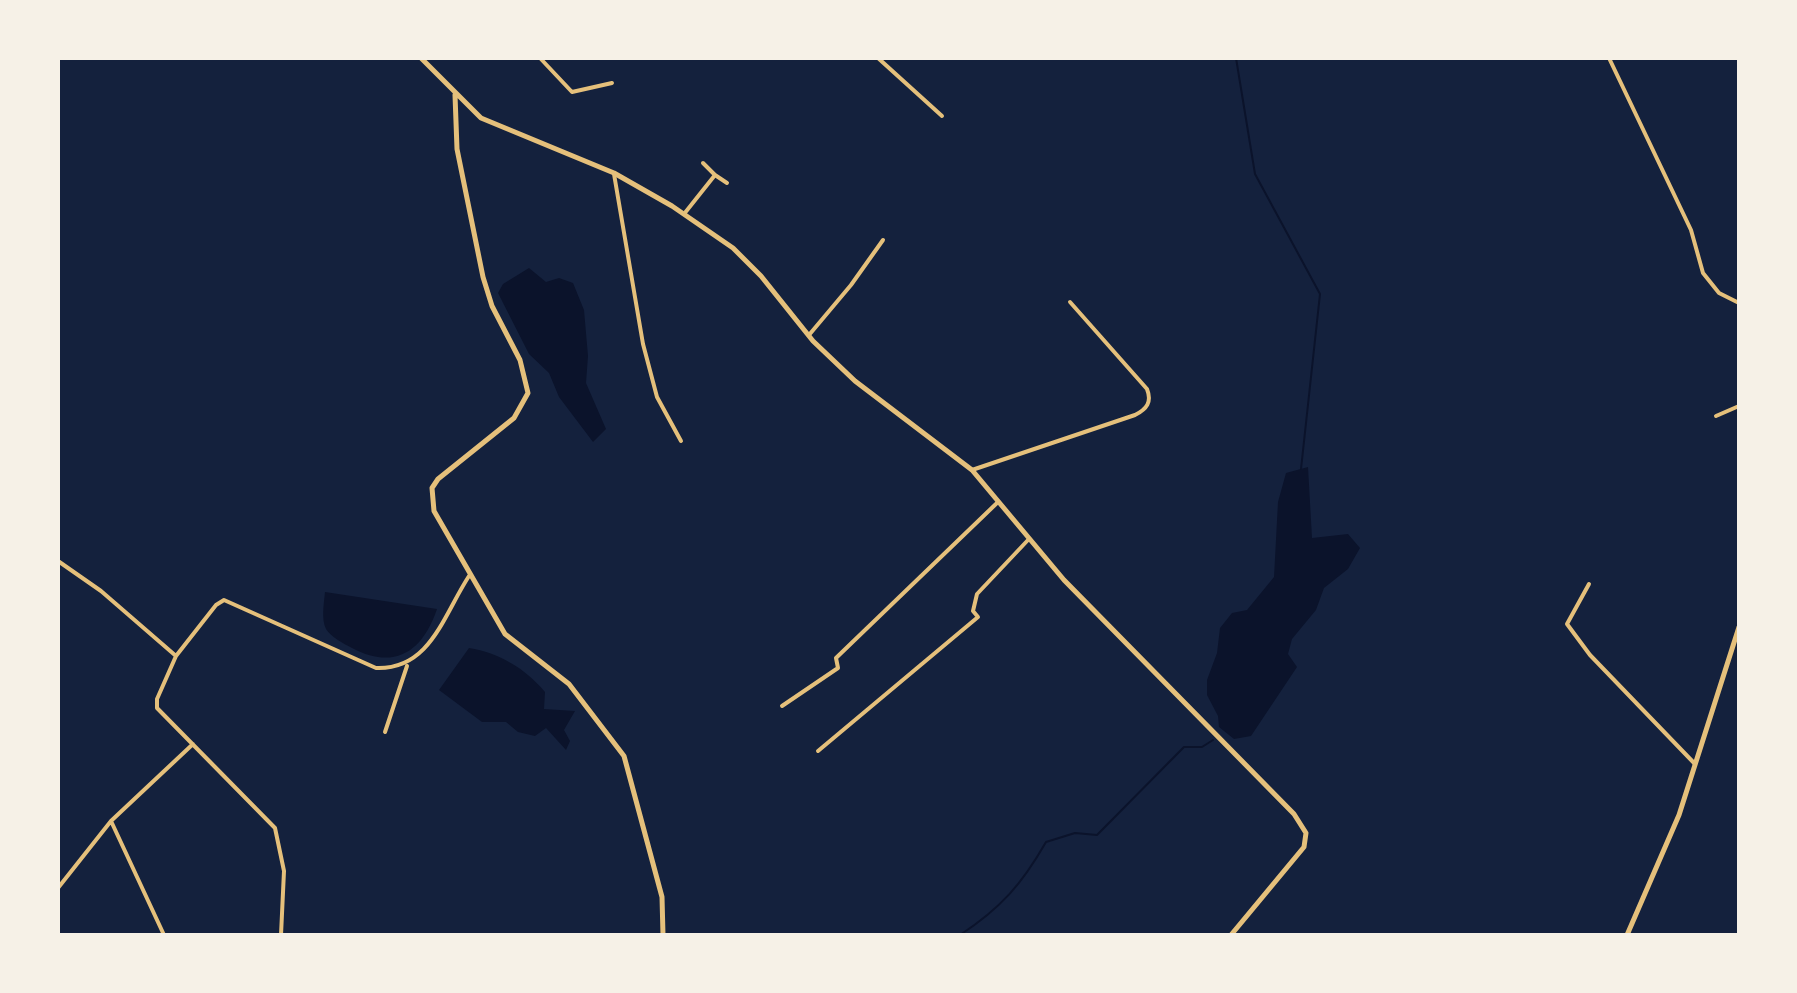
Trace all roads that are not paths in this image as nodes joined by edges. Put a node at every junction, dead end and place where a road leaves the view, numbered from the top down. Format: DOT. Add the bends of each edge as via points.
graph roads {
  1 [pos="421,58"];
  2 [pos="540,58"];
  3 [pos="878,58"];
  4 [pos="1609,58"];
  5 [pos="612,83"];
  6 [pos="455,94"];
  7 [pos="942,116"];
  8 [pos="703,163"];
  9 [pos="614,173"];
  10 [pos="715,175"];
  11 [pos="727,183"];
  12 [pos="684,214"];
  13 [pos="883,240"];
  14 [pos="1070,302"];
  15 [pos="1739,303"];
  16 [pos="809,335"];
  17 [pos="1739,406"];
  18 [pos="1716,416"];
  19 [pos="681,441"];
  20 [pos="972,470"];
  21 [pos="998,502"];
  22 [pos="1028,540"];
  23 [pos="58,561"];
  24 [pos="469,576"];
  25 [pos="1589,584"];
  26 [pos="1739,627"];
  27 [pos="176,656"];
  28 [pos="408,665"];
  29 [pos="782,706"];
  30 [pos="385,732"];
  31 [pos="193,744"];
  32 [pos="818,751"];
  33 [pos="1695,764"];
  34 [pos="111,821"];
  35 [pos="58,888"];
  36 [pos="164,935"];
  37 [pos="281,935"];
  38 [pos="663,935"];
  39 [pos="1231,935"];
  40 [pos="1627,935"];
  1 -- 6 [label="street"];
  2 -- 5 [label="street" via="572,92"];
  3 -- 7 [label="street"];
  4 -- 15 [label="street" via="1691,230 1703,273 1719,293"];
  6 -- 9 [label="street" via="497,127"];
  6 -- 24 [label="street" via="457,149 483,277 528,393 520,411 432,488 438,520"];
  8 -- 10 [label="street"];
  9 -- 12 [label="street"];
  9 -- 19 [label="street" via="643,344 657,397"];
  10 -- 11 [label="street"];
  10 -- 12 [label="street"];
  12 -- 16 [label="street" via="733,248"];
  13 -- 16 [label="street"];
  14 -- 20 [label="street" via="1147,389 1147,406 1135,415"];
  16 -- 20 [label="street" via="874,397"];
  17 -- 18 [label="street"];
  20 -- 21 [label="street"];
  21 -- 22 [label="street"];
  21 -- 29 [label="street" via="836,658 838,668"];
  22 -- 32 [label="street" via="977,594 973,611 978,617"];
  22 -- 39 [label="street" via="1303,825 1307,839 1296,861"];
  23 -- 27 [label="street"];
  24 -- 28 [label="street" via="424,651"];
  24 -- 38 [label="street" via="505,634 569,684 624,756 662,897"];
  25 -- 33 [label="street" via="1567,624"];
  26 -- 33 [label="street"];
  27 -- 28 [label="street" via="224,600 376,668"];
  27 -- 31 [label="street" via="157,705"];
  28 -- 30 [label="street"];
  31 -- 34 [label="street"];
  31 -- 37 [label="street" via="275,828 284,871"];
  33 -- 40 [label="street"];
  34 -- 35 [label="street"];
  34 -- 36 [label="street"];
}
